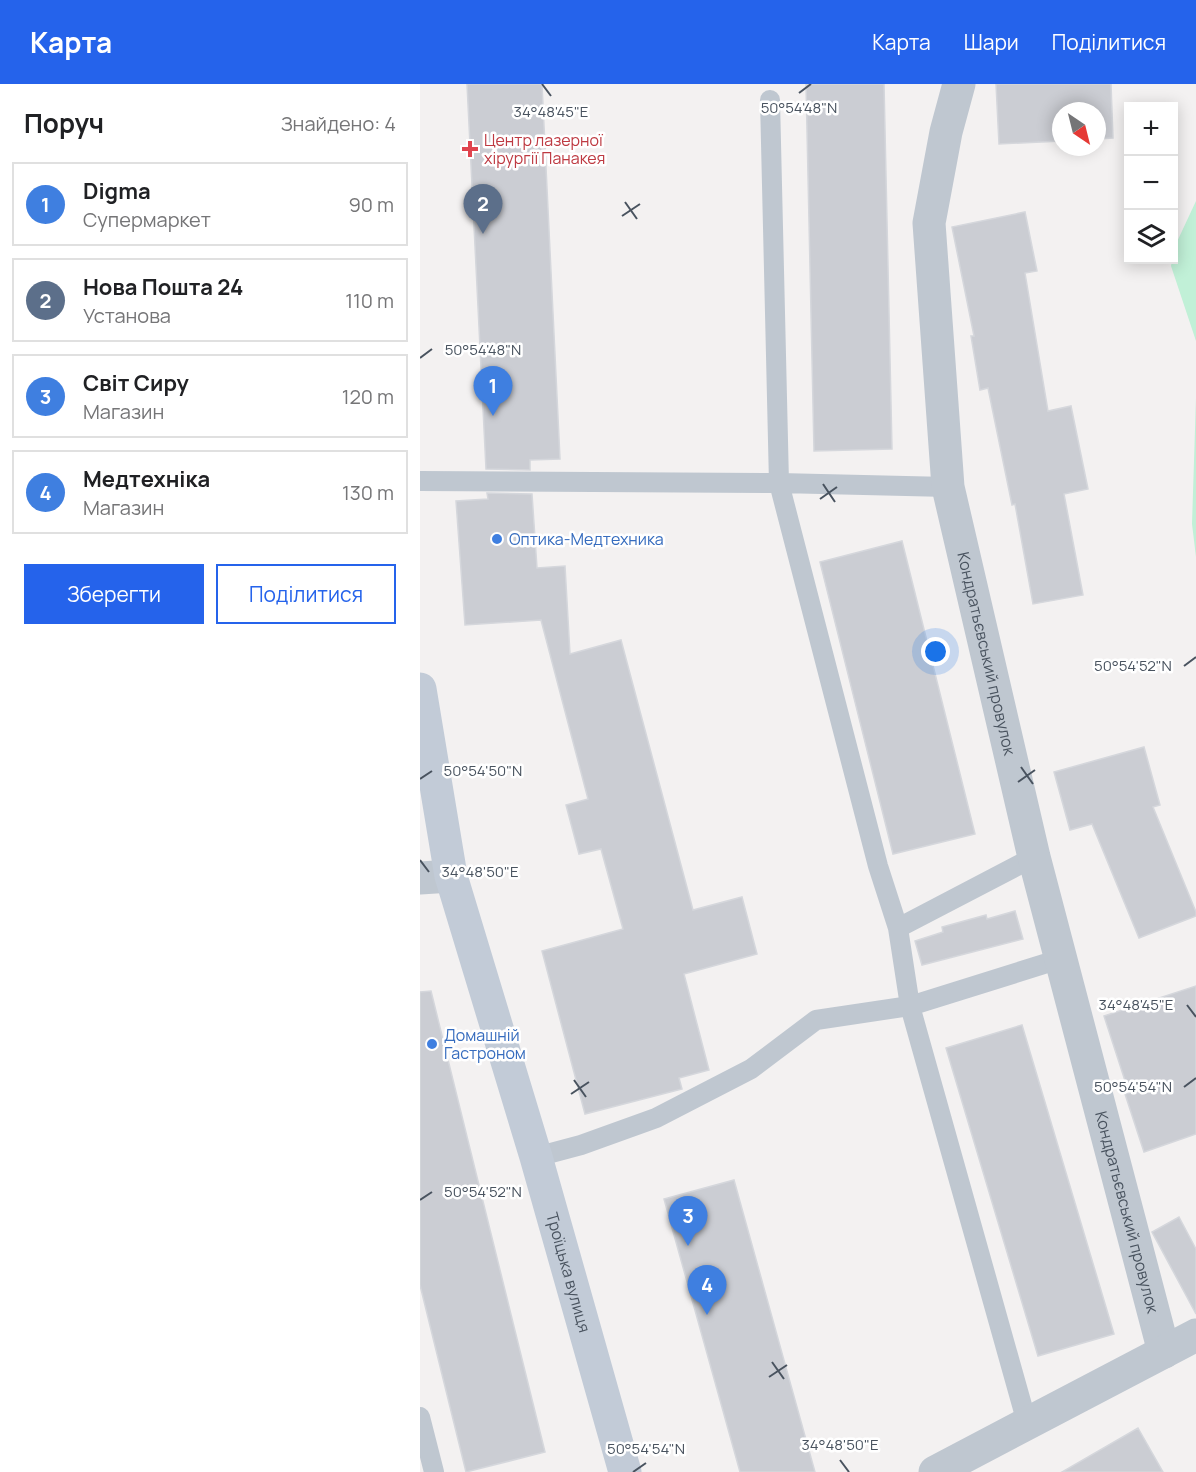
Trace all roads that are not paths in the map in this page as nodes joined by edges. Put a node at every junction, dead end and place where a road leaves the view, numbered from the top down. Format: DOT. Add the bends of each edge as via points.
graph roads {
  1 [pos="959,84"];
  2 [pos="770,100"];
  3 [pos="420,481"];
  4 [pos="779,483"];
  5 [pos="948,487"];
  6 [pos="420,689"];
  7 [pos="1034,857"];
  8 [pos="435,877"];
  9 [pos="898,928"];
  10 [pos="1060,959"];
  11 [pos="910,1006"];
  12 [pos="536,1157"];
  13 [pos="1196,1335"];
  14 [pos="1164,1352"];
  15 [pos="420,1417"];
  16 [pos="1026,1424"];
  17 [pos="434,1472"];
  18 [pos="626,1472"];
  19 [pos="935,1472"];
  1 -- 5 [label="street, Кондратьєвський провулок" via="929,223"];
  2 -- 4 [label="lane"];
  3 -- 4 [label="lane"];
  4 -- 5 [label="lane"];
  4 -- 9 [label="lane" via="878,866"];
  5 -- 7 [label="street, Кондратьєвський провулок"];
  6 -- 8 [label="main road, Троїцька вулиця"];
  7 -- 9 [label="lane"];
  7 -- 10 [label="street, Кондратьєвський провулок"];
  8 -- 12 [label="main road, Троїцька вулиця"];
  9 -- 11 [label="lane"];
  10 -- 11 [label="lane"];
  10 -- 14 [label="street, Кондратьєвський провулок"];
  11 -- 12 [label="lane" via="816,1020 751,1068 656,1118"];
  11 -- 16 [label="lane"];
  12 -- 18 [label="main road, Троїцька вулиця"];
  13 -- 14 [label="street"];
  14 -- 16 [label="street"];
  15 -- 17 [label="lane"];
  16 -- 19 [label="street"];
}
